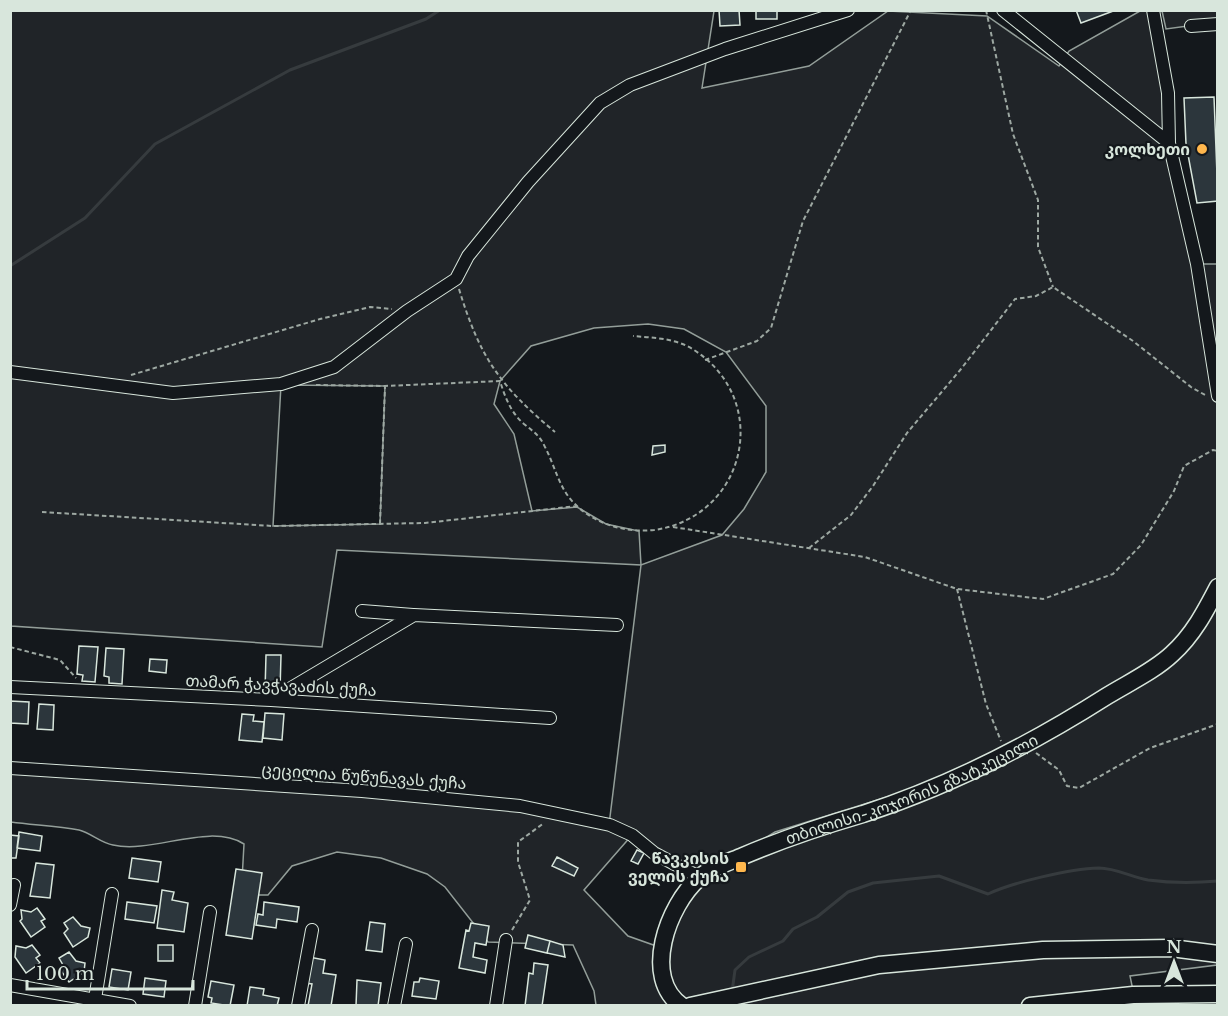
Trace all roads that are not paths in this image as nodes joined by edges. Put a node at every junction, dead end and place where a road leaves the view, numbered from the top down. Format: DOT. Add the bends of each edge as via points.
graph roads {
  1 [pos="849,10"];
  2 [pos="1003,10"];
  3 [pos="1153,10"];
  4 [pos="1218,24"];
  5 [pos="1191,27"];
  6 [pos="1169,143"];
  7 [pos="10,372"];
  8 [pos="1213,396"];
  9 [pos="1218,587"];
  10 [pos="362,611"];
  11 [pos="414,615"];
  12 [pos="617,625"];
  13 [pos="10,687"];
  14 [pos="271,700"];
  15 [pos="550,718"];
  16 [pos="10,768"];
  17 [pos="699,877"];
  18 [pos="14,885"];
  19 [pos="112,894"];
  20 [pos="10,905"];
  21 [pos="210,912"];
  22 [pos="312,930"];
  23 [pos="506,940"];
  24 [pos="406,944"];
  25 [pos="1218,954"];
  26 [pos="10,985"];
  27 [pos="1218,994"];
  28 [pos="95,999"];
  29 [pos="130,1005"];
  30 [pos="195,1005"];
  31 [pos="298,1005"];
  32 [pos="394,1005"];
  33 [pos="496,1005"];
  34 [pos="682,1005"];
  35 [pos="690,1005"];
  36 [pos="1030,1005"];
  1 -- 7 [label="street" via="640,81 600,104 528,182 468,256 456,279 406,311 334,367 281,384 173,393"];
  2 -- 6 [label="street"];
  3 -- 6 [label="street" via="1168,93"];
  4 -- 5 [label="street"];
  6 -- 8 [label="street" via="1197,264"];
  9 -- 17 [label="main road, თბილისი-კოჯორის გზატკეცილი" via="1198,624 1172,655 1054,729 921,794 803,832"];
  10 -- 11 [label="street"];
  11 -- 12 [label="street"];
  11 -- 14 [label="street"];
  13 -- 14 [label="street, თამარ ჭავჭავაძის ქუჩა"];
  14 -- 15 [label="street, თამარ ჭავჭავაძის ქუჩა"];
  16 -- 17 [label="street, ცეცილია წუწუნავას ქუჩა" via="520,806 610,825"];
  17 -- 34 [label="main road, თბილისი-კოჯორის გზატკეცილი" via="678,901 662,948 664,984"];
  18 -- 20 [label="street"];
  19 -- 28 [label="street"];
  21 -- 30 [label="street"];
  22 -- 31 [label="street"];
  23 -- 33 [label="street"];
  24 -- 32 [label="street"];
  25 -- 35 [label="main road" via="1171,948 1043,950 879,966"];
  26 -- 28 [label="street"];
  27 -- 36 [label="main road" via="1133,995"];
  28 -- 29 [label="street"];
}
